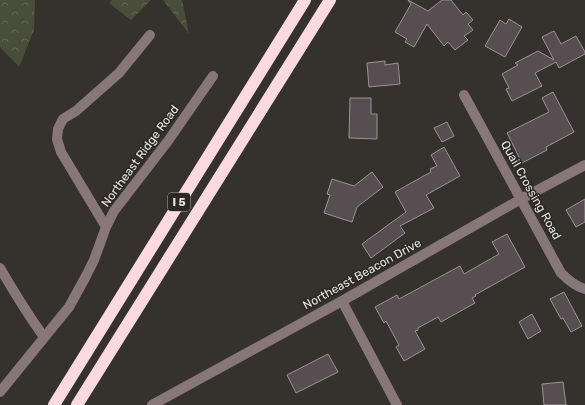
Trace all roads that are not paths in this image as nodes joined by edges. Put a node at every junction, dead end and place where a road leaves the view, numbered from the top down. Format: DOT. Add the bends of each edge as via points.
graph roads {
  1 [pos="305,0"];
  2 [pos="330,0"];
  3 [pos="150,36"];
  4 [pos="212,76"];
  5 [pos="464,95"];
  6 [pos="585,165"];
  7 [pos="521,199"];
  8 [pos="106,227"];
  9 [pos="0,268"];
  10 [pos="585,289"];
  11 [pos="342,301"];
  12 [pos="44,337"];
  13 [pos="0,392"];
  14 [pos="54,405"];
  15 [pos="77,405"];
  16 [pos="152,405"];
  17 [pos="397,405"];
  1 -- 14 [label="highway, I 5"];
  2 -- 15 [label="highway, I 5"];
  3 -- 8 [label="street" via="119,73 76,111 62,119 58,129 57,139 61,152"];
  4 -- 8 [label="street, Northeast Ridge Road" via="168,141 114,211"];
  5 -- 7 [label="street, Quail Crossing Road"];
  6 -- 7 [label="street, Northeast Beacon Drive"];
  7 -- 10 [label="street, Quail Crossing Road" via="561,273"];
  7 -- 11 [label="street, Northeast Beacon Drive"];
  8 -- 12 [label="street, Northeast Ridge Road" via="94,260 69,307"];
  9 -- 12 [label="street"];
  11 -- 16 [label="street, Northeast Beacon Drive"];
  11 -- 17 [label="street"];
  12 -- 13 [label="street, Northeast Ridge Road"];
}
